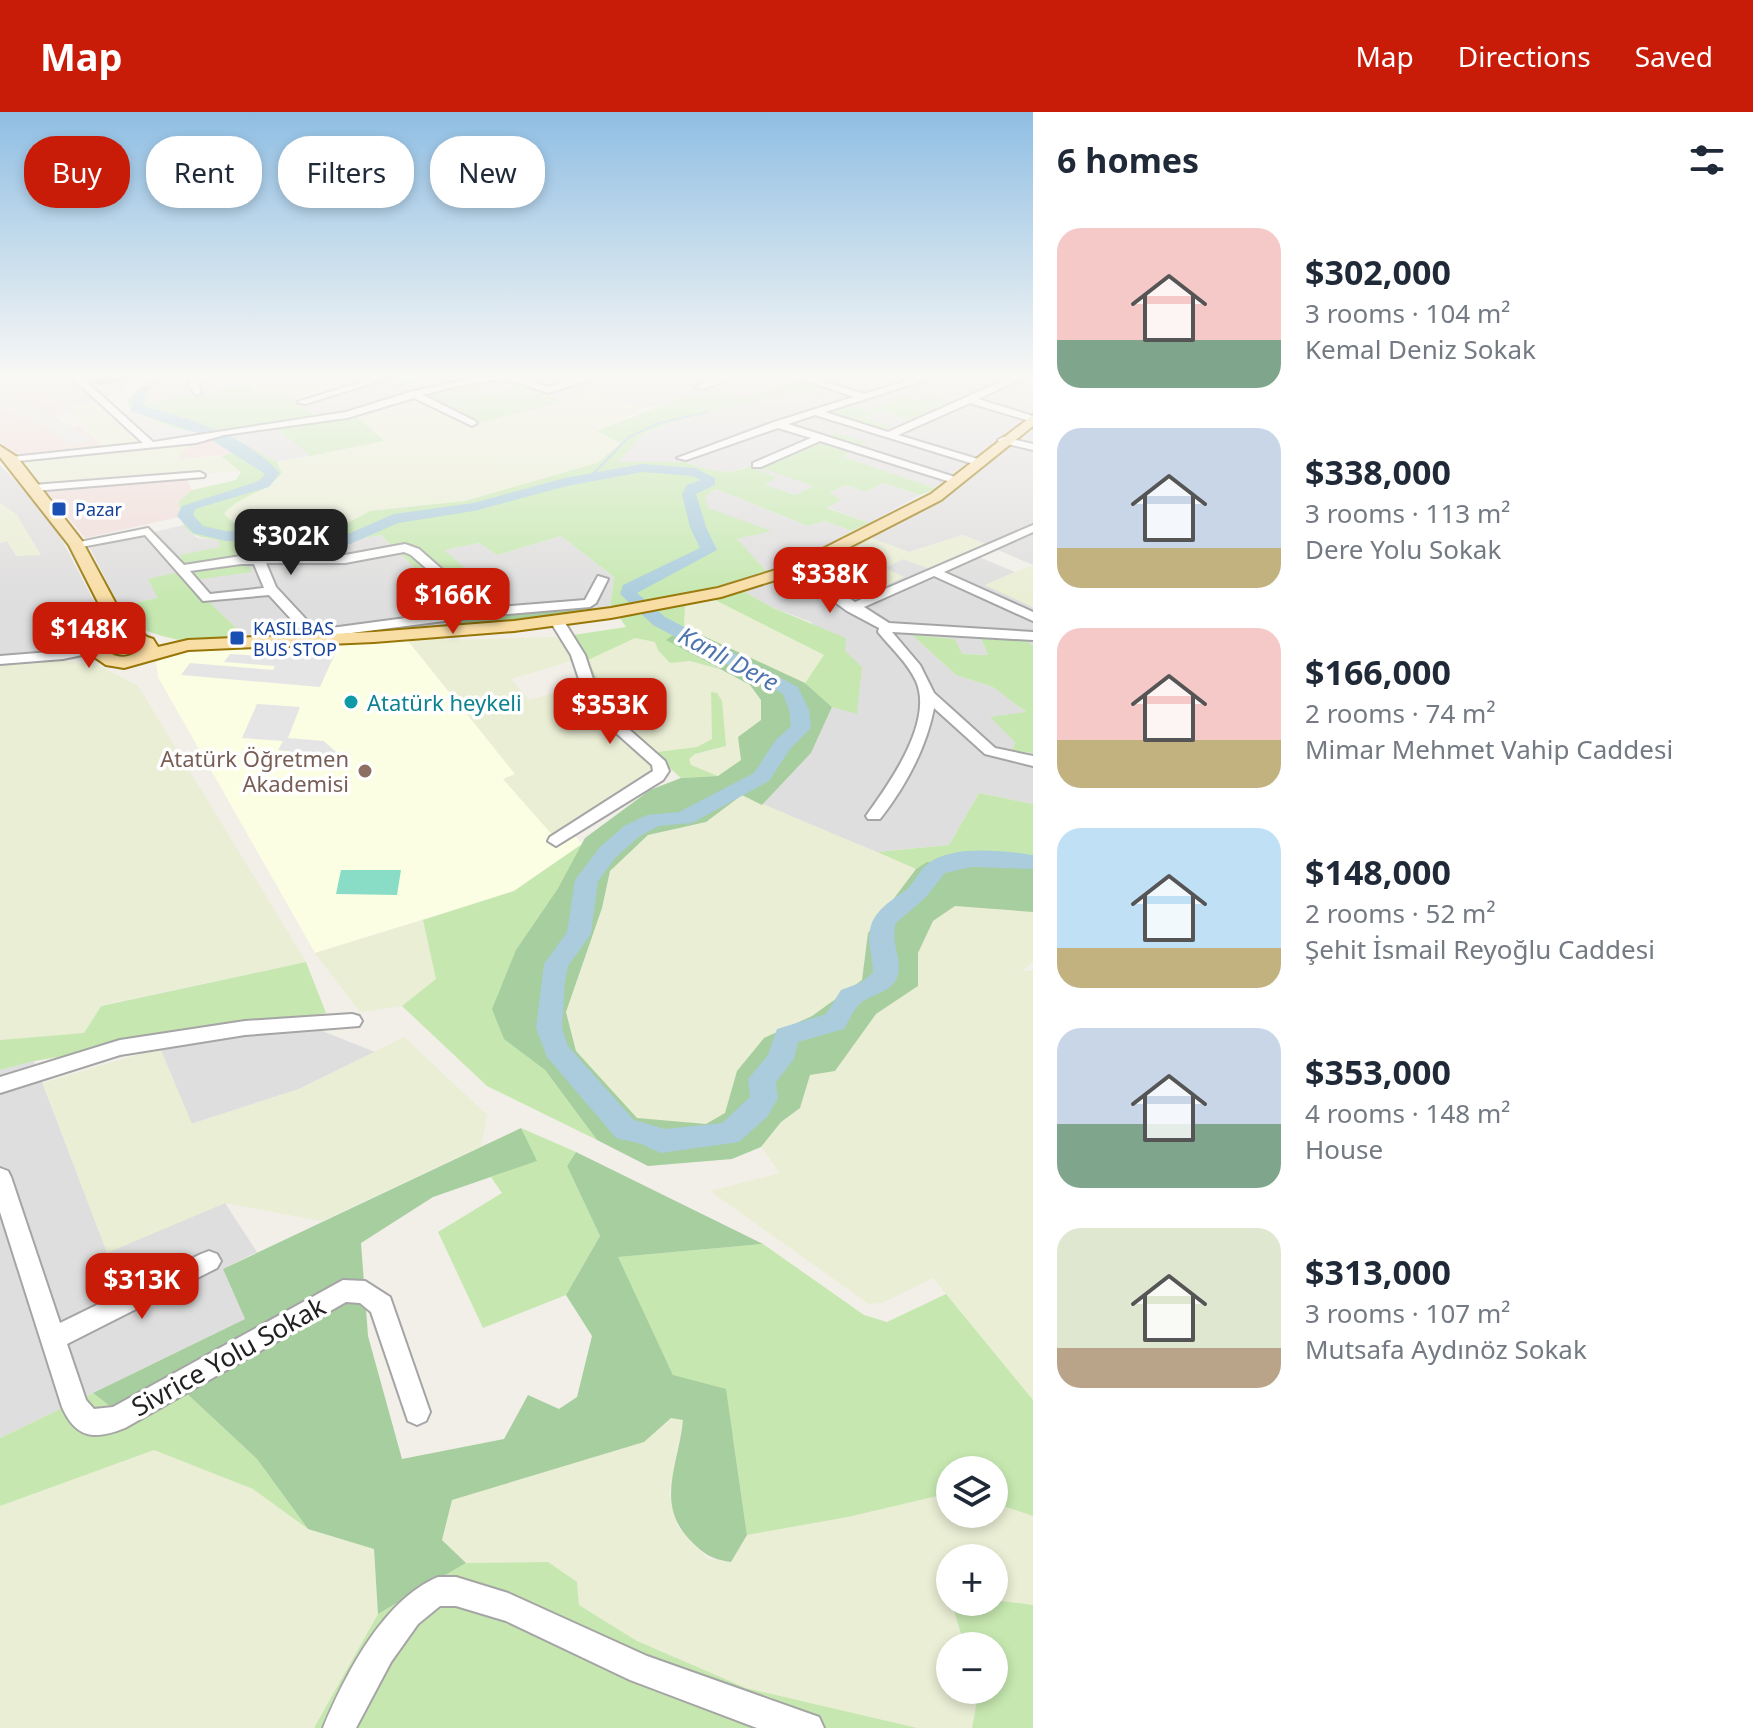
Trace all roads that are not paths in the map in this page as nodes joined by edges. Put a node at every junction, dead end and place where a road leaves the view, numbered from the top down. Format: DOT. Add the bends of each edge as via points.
graph roads {
  1 [pos="46,450"];
  2 [pos="703,450"];
  3 [pos="790,450"];
  4 [pos="859,450"];
  5 [pos="939,450"];
  6 [pos="991,450"];
  7 [pos="4,453"];
  8 [pos="682,458"];
  9 [pos="977,462"];
  10 [pos="757,465"];
  11 [pos="200,475"];
  12 [pos="957,481"];
  13 [pos="33,488"];
  14 [pos="1032,530"];
  15 [pos="76,544"];
  16 [pos="259,560"];
  17 [pos="182,569"];
  18 [pos="795,569"];
  19 [pos="934,572"];
  20 [pos="602,579"];
  21 [pos="273,591"];
  22 [pos="590,603"];
  23 [pos="852,608"];
  24 [pos="618,611"];
  25 [pos="483,612"];
  26 [pos="1033,617"];
  27 [pos="116,620"];
  28 [pos="557,621"];
  29 [pos="886,627"];
  30 [pos="1033,636"];
  31 [pos="307,637"];
  32 [pos="142,645"];
  33 [pos="107,649"];
  34 [pos="0,660"];
  35 [pos="927,694"];
  36 [pos="1033,761"];
  37 [pos="874,816"];
  38 [pos="556,841"];
  39 [pos="352,1021"];
  40 [pos="0,1085"];
  41 [pos="0,1177"];
  42 [pos="209,1261"];
  43 [pos="53,1339"];
  44 [pos="417,1412"];
  45 [pos="339,1728"];
  46 [pos="808,1728"];
  1 -- 7 [label="street"];
  2 -- 8 [label="street"];
  3 -- 10 [label="street"];
  4 -- 12 [label="street"];
  5 -- 9 [label="street"];
  6 -- 9 [label="main road"];
  7 -- 13 [label="main road"];
  9 -- 12 [label="main road"];
  11 -- 13 [label="street"];
  12 -- 18 [label="main road" via="936,497"];
  13 -- 15 [label="main road"];
  14 -- 19 [label="street"];
  15 -- 17 [label="street" via="148,531"];
  15 -- 27 [label="main road"];
  16 -- 17 [label="street"];
  16 -- 21 [label="street"];
  16 -- 25 [label="street" via="345,559 405,548"];
  17 -- 21 [label="street" via="207,598"];
  18 -- 23 [label="street"];
  18 -- 24 [label="main road" via="721,592"];
  19 -- 23 [label="street"];
  19 -- 26 [label="street"];
  20 -- 22 [label="street"];
  21 -- 31 [label="street" via="309,630"];
  22 -- 24 [label="street"];
  22 -- 25 [label="street"];
  23 -- 29 [label="street"];
  24 -- 28 [label="main road"];
  25 -- 31 [label="street"];
  27 -- 32 [label="main road"];
  27 -- 33 [label="main road"];
  28 -- 31 [label="main road"];
  28 -- 38 [label="street" via="602,713 660,764 661,771"];
  29 -- 30 [label="street"];
  29 -- 35 [label="street"];
  31 -- 32 [label="main road"];
  32 -- 33 [label="main road"];
  33 -- 34 [label="street"];
  35 -- 36 [label="street" via="990,751"];
  35 -- 37 [label="street" via="915,748 897,788"];
  39 -- 40 [label="street" via="245,1028 120,1048"];
  41 -- 43 [label="street, Sivrice Yolu Sokak"];
  42 -- 43 [label="street"];
  43 -- 44 [label="street, Sivrice Yolu Sokak" via="75,1407 88,1423 116,1419 343,1291 365,1292 381,1305"];
  45 -- 46 [label="street" via="400,1622 439,1592 481,1596 641,1669"];
}
